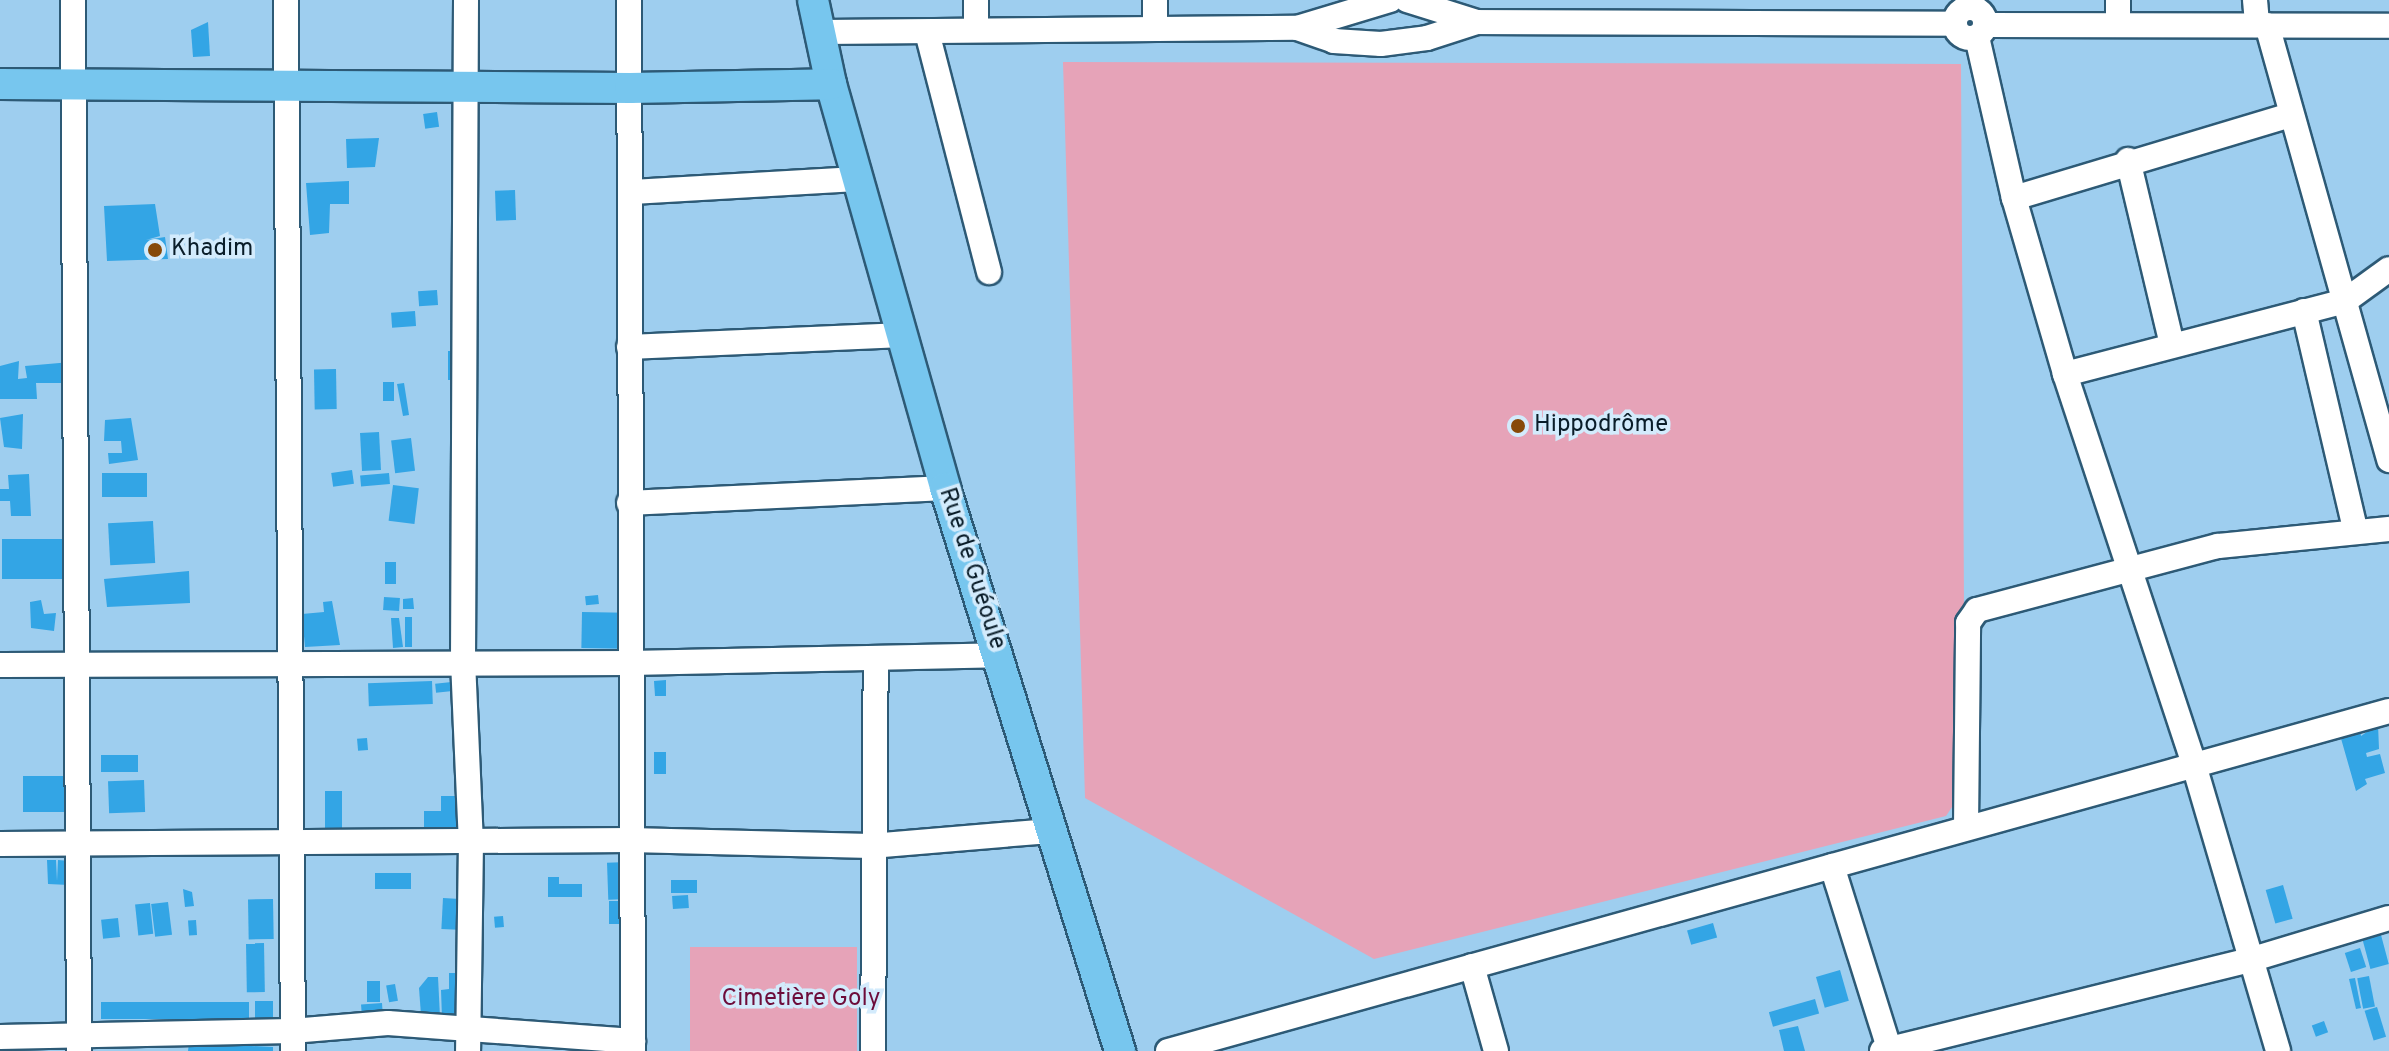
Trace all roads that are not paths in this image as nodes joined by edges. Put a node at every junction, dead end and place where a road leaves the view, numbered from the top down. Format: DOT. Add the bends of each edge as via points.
graph roads {
  1 [pos="73,0"];
  2 [pos="286,0"];
  3 [pos="466,0"];
  4 [pos="629,0"];
  5 [pos="813,0"];
  6 [pos="976,0"];
  7 [pos="1155,0"];
  8 [pos="1390,0"];
  9 [pos="1407,0"];
  10 [pos="2118,0"];
  11 [pos="2255,0"];
  12 [pos="1591,11"];
  13 [pos="1772,11"];
  14 [pos="1962,11"];
  15 [pos="1477,22"];
  16 [pos="2118,25"];
  17 [pos="2262,25"];
  18 [pos="2389,26"];
  19 [pos="1297,28"];
  20 [pos="976,29"];
  21 [pos="1155,29"];
  22 [pos="1981,31"];
  23 [pos="822,32"];
  24 [pos="927,32"];
  25 [pos="0,84"];
  26 [pos="73,84"];
  27 [pos="831,84"];
  28 [pos="284,86"];
  29 [pos="464,86"];
  30 [pos="630,88"];
  31 [pos="2290,115"];
  32 [pos="2128,160"];
  33 [pos="858,179"];
  34 [pos="631,192"];
  35 [pos="2014,198"];
  36 [pos="2389,269"];
  37 [pos="989,272"];
  38 [pos="2345,301"];
  39 [pos="2304,311"];
  40 [pos="903,335"];
  41 [pos="2172,345"];
  42 [pos="629,347"];
  43 [pos="2065,374"];
  44 [pos="2389,460"];
  45 [pos="945,488"];
  46 [pos="629,503"];
  47 [pos="2389,529"];
  48 [pos="2356,532"];
  49 [pos="2129,570"];
  50 [pos="999,655"];
  51 [pos="876,660"];
  52 [pos="463,661"];
  53 [pos="290,663"];
  54 [pos="630,663"];
  55 [pos="0,665"];
  56 [pos="77,667"];
  57 [pos="2389,711"];
  58 [pos="2194,765"];
  59 [pos="1966,827"];
  60 [pos="1050,831"];
  61 [pos="630,840"];
  62 [pos="471,841"];
  63 [pos="0,844"];
  64 [pos="291,845"];
  65 [pos="75,846"];
  66 [pos="871,846"];
  67 [pos="1832,866"];
  68 [pos="2389,918"];
  69 [pos="2253,959"];
  70 [pos="1472,966"];
  71 [pos="0,1037"];
  72 [pos="468,1040"];
  73 [pos="293,1041"];
  74 [pos="78,1044"];
  75 [pos="633,1046"];
  76 [pos="1887,1050"];
  77 [pos="873,1051"];
  78 [pos="1120,1051"];
  79 [pos="1168,1051"];
  80 [pos="1496,1051"];
  81 [pos="2278,1051"];
  1 -- 26 [label="street"];
  2 -- 28 [label="street"];
  3 -- 29 [label="street"];
  4 -- 30 [label="street"];
  5 -- 23 [label="main road, Rue de Guéoule"];
  6 -- 20 [label="street"];
  7 -- 21 [label="street"];
  8 -- 19 [label="street"];
  9 -- 15 [label="street"];
  10 -- 16 [label="street"];
  11 -- 17 [label="street"];
  12 -- 13 [label="street"];
  12 -- 15 [label="street"];
  13 -- 14 [label="street"];
  14 -- 22 [label="street" via="1981,11"];
  15 -- 19 [label="street" via="1427,38 1381,44 1334,41"];
  16 -- 17 [label="street"];
  16 -- 22 [label="street"];
  17 -- 18 [label="street"];
  17 -- 31 [label="street"];
  19 -- 21 [label="street"];
  20 -- 21 [label="street"];
  20 -- 24 [label="street"];
  22 -- 35 [label="street"];
  23 -- 24 [label="street"];
  23 -- 27 [label="main road, Rue de Guéoule"];
  24 -- 37 [label="street"];
  25 -- 26 [label="main road"];
  26 -- 28 [label="main road"];
  26 -- 56 [label="street"];
  27 -- 30 [label="main road"];
  27 -- 33 [label="main road, Rue de Guéoule"];
  28 -- 29 [label="main road"];
  28 -- 53 [label="street"];
  29 -- 30 [label="main road"];
  29 -- 52 [label="street"];
  30 -- 34 [label="street"];
  31 -- 32 [label="street"];
  31 -- 38 [label="street"];
  32 -- 35 [label="street"];
  32 -- 41 [label="street"];
  33 -- 34 [label="street"];
  33 -- 40 [label="main road, Rue de Guéoule"];
  34 -- 42 [label="street"];
  35 -- 43 [label="street"];
  36 -- 38 [label="street"];
  38 -- 39 [label="street"];
  38 -- 44 [label="street"];
  39 -- 41 [label="street"];
  39 -- 48 [label="street"];
  40 -- 42 [label="street"];
  40 -- 45 [label="main road, Rue de Guéoule"];
  41 -- 43 [label="street"];
  42 -- 46 [label="street"];
  43 -- 49 [label="street"];
  45 -- 46 [label="street"];
  45 -- 50 [label="main road, Rue de Guéoule"];
  46 -- 54 [label="street"];
  47 -- 48 [label="street"];
  48 -- 49 [label="street" via="2218,546"];
  49 -- 58 [label="street"];
  49 -- 59 [label="street" via="1977,610 1972,616"];
  50 -- 51 [label="street"];
  50 -- 60 [label="main road, Rue de Guéoule"];
  51 -- 54 [label="street"];
  51 -- 66 [label="street"];
  52 -- 53 [label="street"];
  52 -- 54 [label="street"];
  52 -- 62 [label="street"];
  53 -- 56 [label="street"];
  53 -- 64 [label="street"];
  54 -- 61 [label="street"];
  55 -- 56 [label="street"];
  56 -- 65 [label="street"];
  57 -- 58 [label="street"];
  58 -- 59 [label="street"];
  58 -- 69 [label="street"];
  59 -- 67 [label="street"];
  60 -- 66 [label="street"];
  60 -- 78 [label="main road, Rue de Guéoule"];
  61 -- 62 [label="street"];
  61 -- 66 [label="street"];
  61 -- 75 [label="street"];
  62 -- 64 [label="street"];
  62 -- 72 [label="street"];
  63 -- 65 [label="street"];
  64 -- 65 [label="street"];
  64 -- 73 [label="street"];
  65 -- 74 [label="street"];
  66 -- 77 [label="street"];
  67 -- 70 [label="street"];
  67 -- 76 [label="street"];
  68 -- 69 [label="street"];
  69 -- 76 [label="street"];
  69 -- 81 [label="street"];
  70 -- 79 [label="street"];
  70 -- 80 [label="street"];
  71 -- 74 [label="street"];
  72 -- 73 [label="street" via="388,1023"];
  72 -- 75 [label="street"];
  73 -- 74 [label="street"];
}
